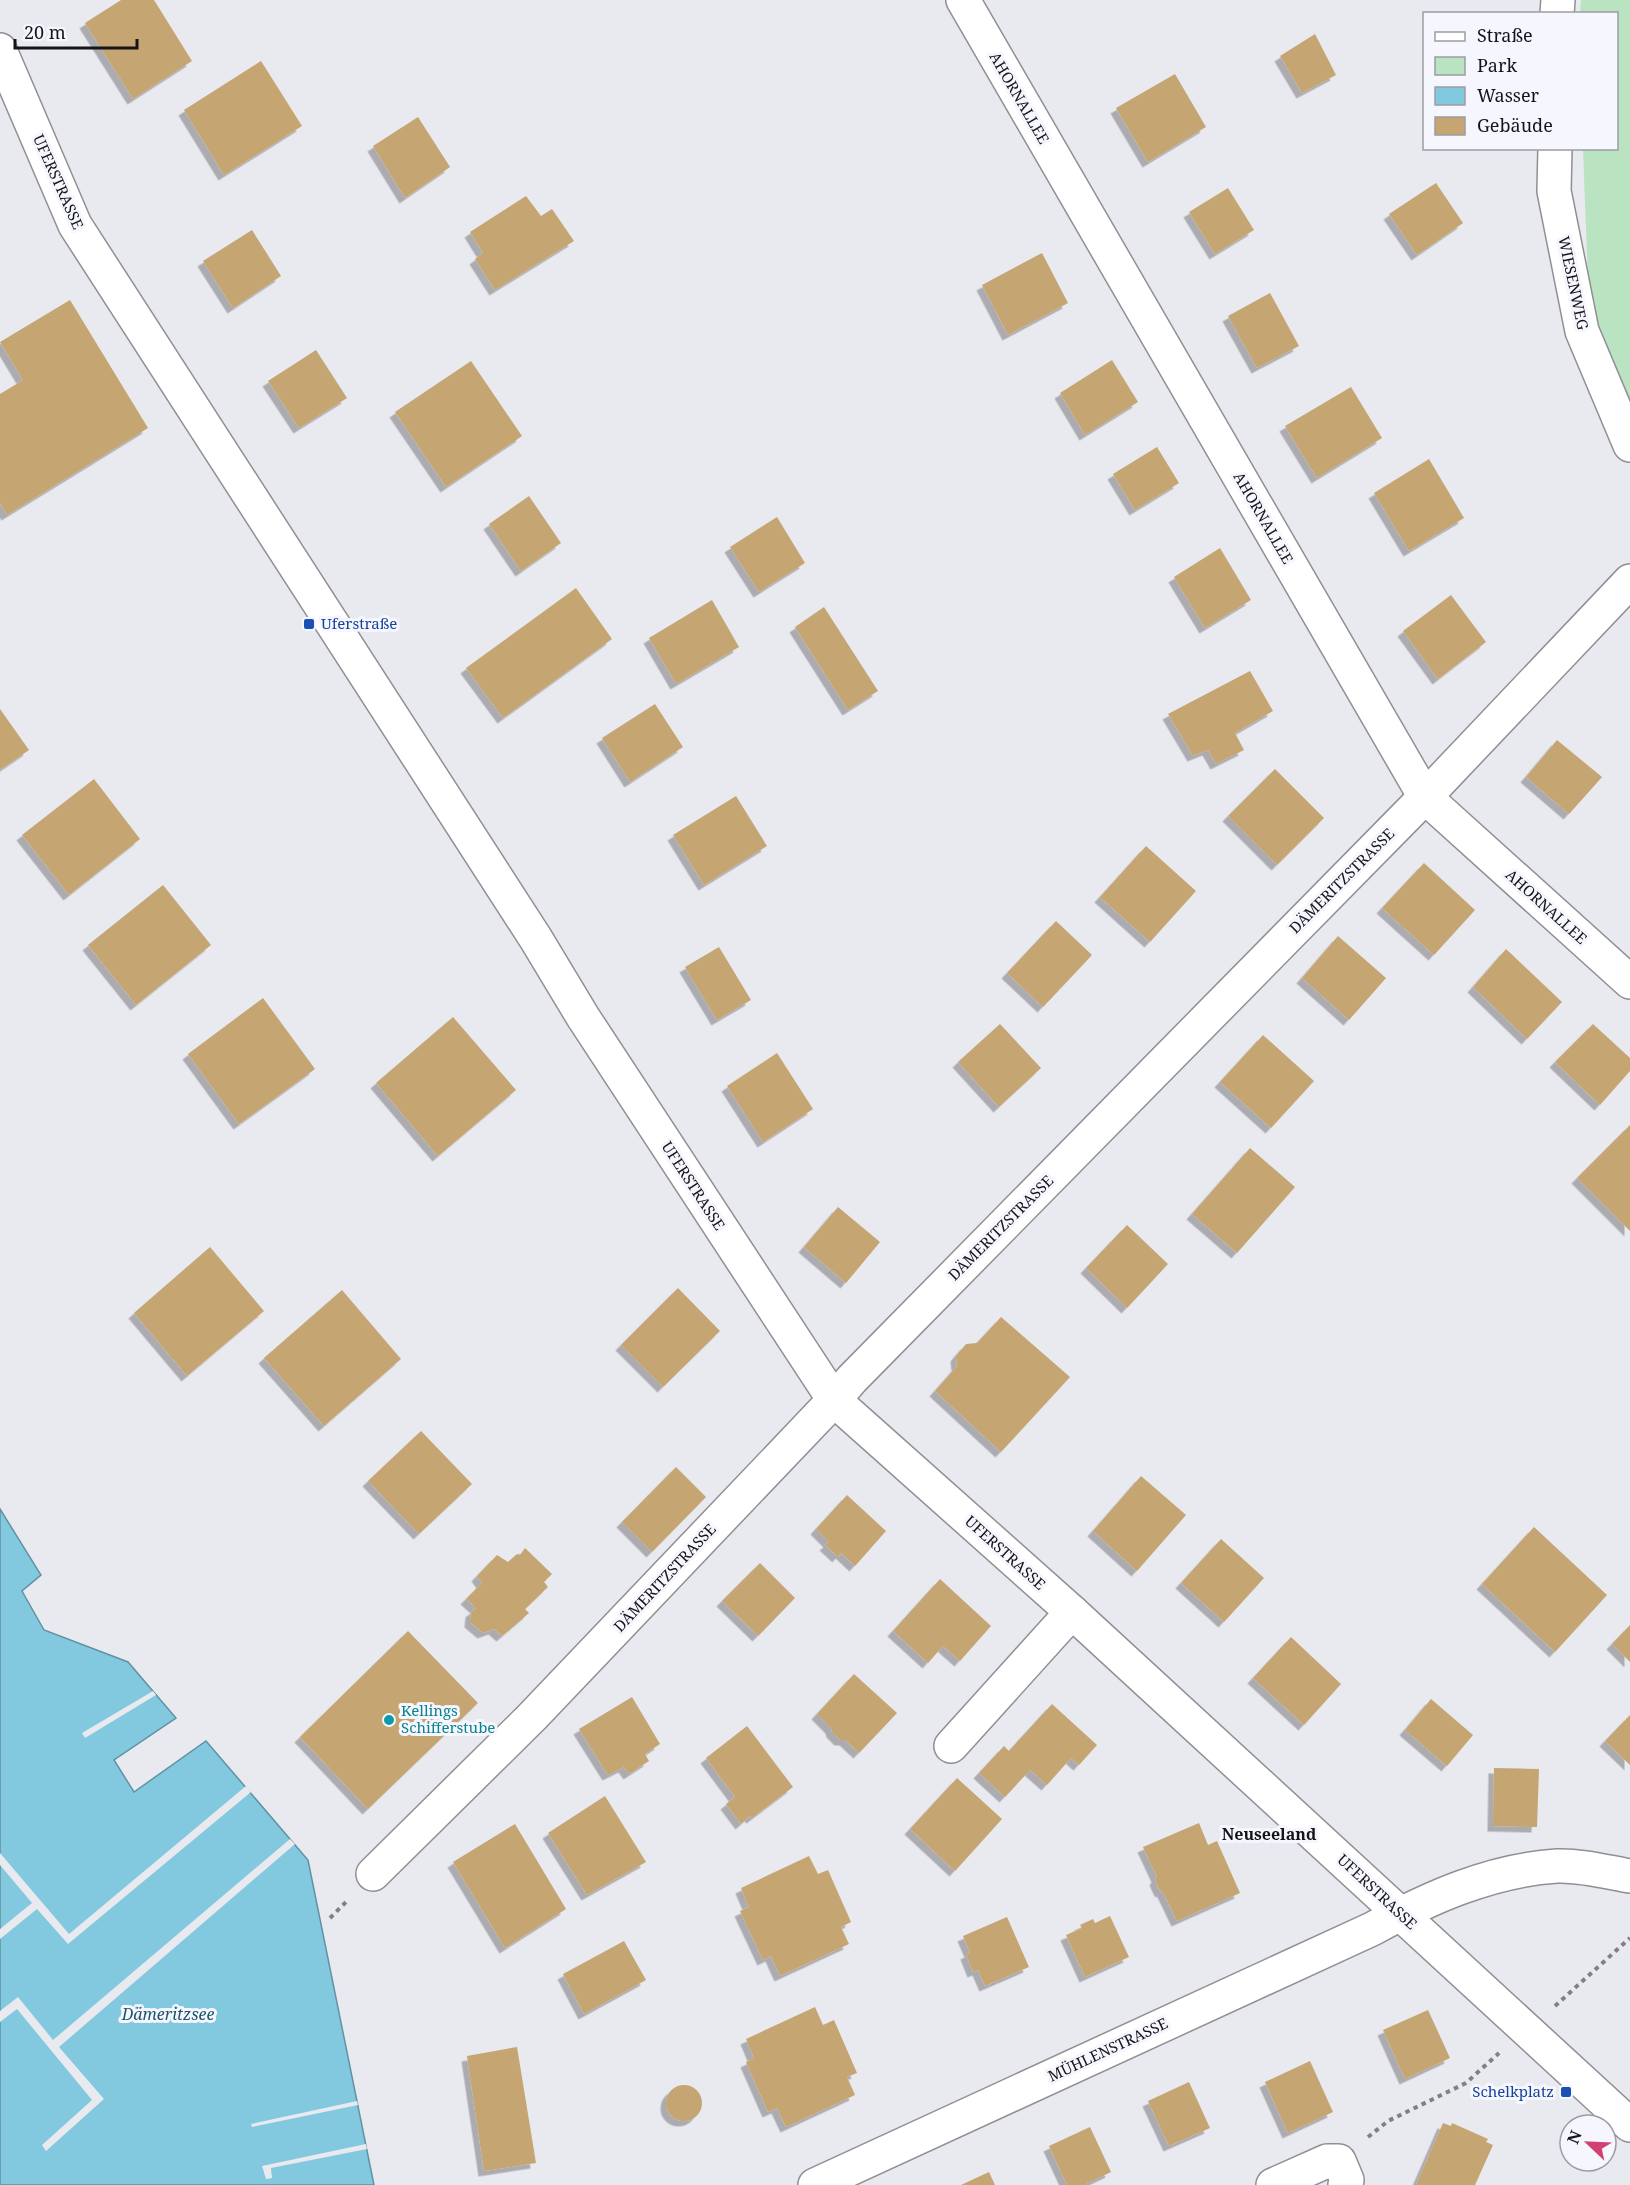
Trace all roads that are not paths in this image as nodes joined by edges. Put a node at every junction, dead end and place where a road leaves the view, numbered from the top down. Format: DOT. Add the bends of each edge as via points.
graph roads {
  1 [pos="963,0"];
  2 [pos="0,50"];
  3 [pos="1555,150"];
  4 [pos="1630,446"];
  5 [pos="1630,581"];
  6 [pos="1435,786"];
  7 [pos="1630,982"];
  8 [pos="834,1400"];
  9 [pos="1072,1612"];
  10 [pos="951,1746"];
  11 [pos="373,1874"];
  12 [pos="1630,1876"];
  13 [pos="1400,1913"];
  14 [pos="1630,2125"];
  15 [pos="1342,2173"];
  16 [pos="815,2185"];
  17 [pos="1273,2185"];
  1 -- 6 [label="street, AHORNALLEE"];
  2 -- 8 [label="street, UFERSTRASSE" via="75,225 583,1017"];
  3 -- 4 [label="street, WIESENWEG" via="1554,191 1582,331"];
  5 -- 6 [label="street, DÄMERITZSTRASSE"];
  6 -- 7 [label="street, AHORNALLEE"];
  6 -- 8 [label="street, DÄMERITZSTRASSE"];
  8 -- 9 [label="street, UFERSTRASSE"];
  8 -- 11 [label="street, DÄMERITZSTRASSE" via="532,1718"];
  9 -- 10 [label="street"];
  9 -- 13 [label="street, UFERSTRASSE"];
  12 -- 13 [label="street, MÜHLENSTRASSE" via="1559,1866 1518,1871 1473,1882"];
  13 -- 14 [label="street, UFERSTRASSE"];
  13 -- 16 [label="street, MÜHLENSTRASSE"];
  15 -- 17 [label="street" via="1327,2161"];
}
